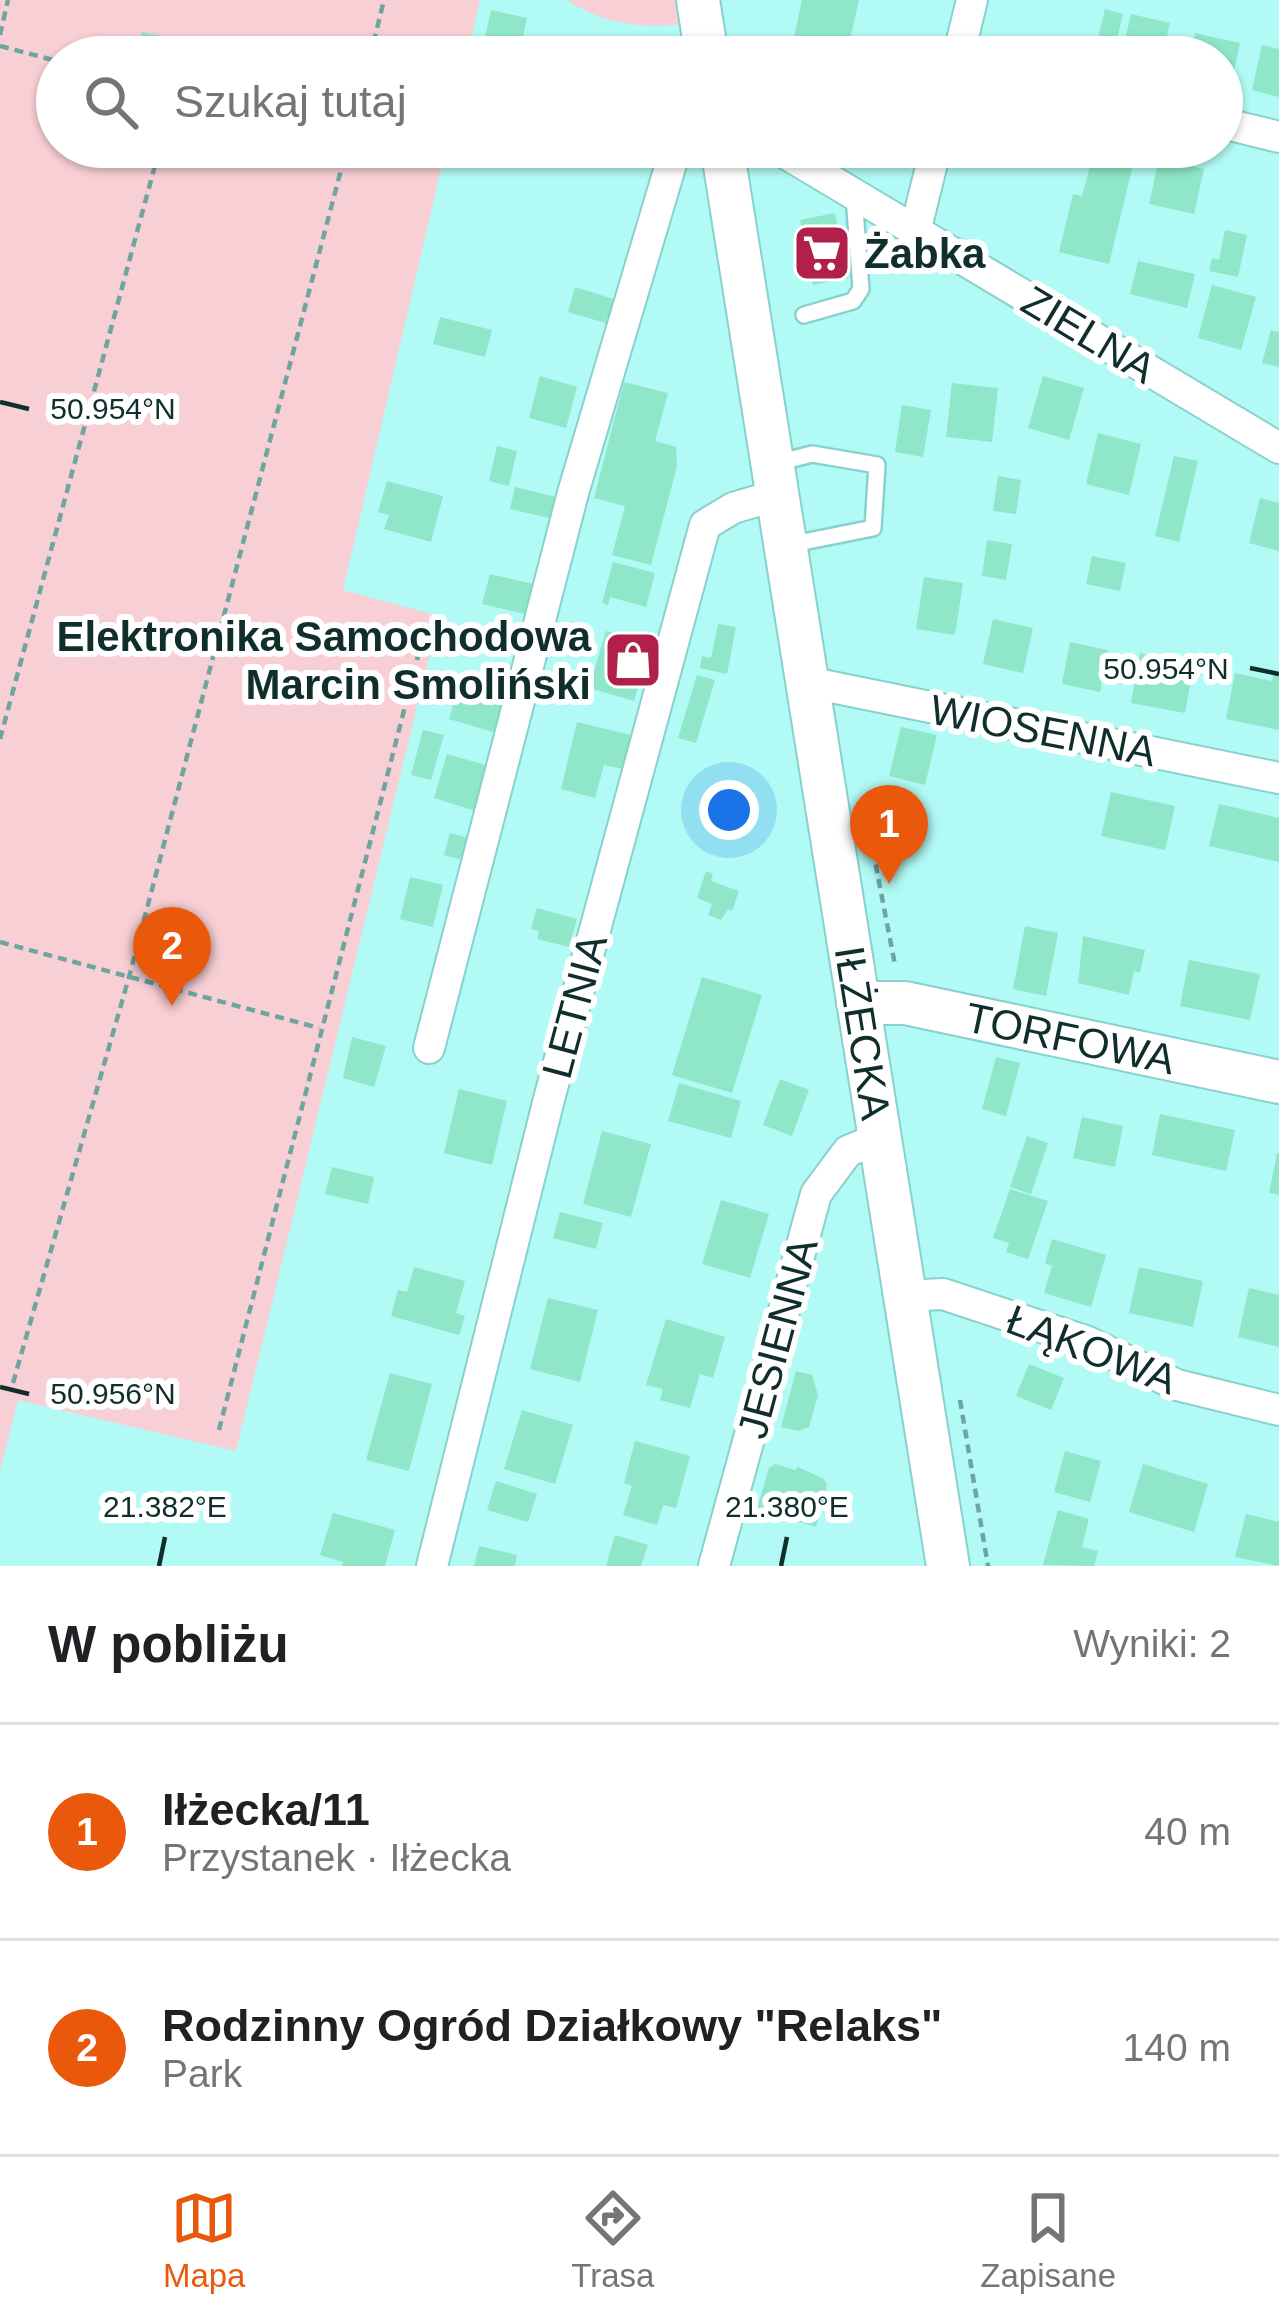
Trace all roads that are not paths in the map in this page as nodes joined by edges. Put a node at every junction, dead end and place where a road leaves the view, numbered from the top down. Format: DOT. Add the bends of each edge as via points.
graph roads {
  1 [pos="698,0"];
  2 [pos="972,0"];
  3 [pos="704,36"];
  4 [pos="963,36"];
  5 [pos="1243,128"];
  6 [pos="1279,136"];
  7 [pos="670,168"];
  8 [pos="725,168"];
  9 [pos="813,168"];
  10 [pos="931,168"];
  11 [pos="854,191"];
  12 [pos="916,228"];
  13 [pos="804,315"];
  14 [pos="1279,448"];
  15 [pos="775,479"];
  16 [pos="785,546"];
  17 [pos="807,682"];
  18 [pos="1279,778"];
  19 [pos="858,1003"];
  20 [pos="429,1048"];
  21 [pos="1279,1082"];
  22 [pos="880,1138"];
  23 [pos="904,1296"];
  24 [pos="1279,1410"];
  25 [pos="432,1566"];
  26 [pos="714,1566"];
  27 [pos="948,1566"];
  1 -- 3 [label="street"];
  2 -- 4 [label="street"];
  5 -- 6 [label="street"];
  7 -- 20 [label="street" via="573,493"];
  8 -- 15 [label="street, IŁŻECKA"];
  9 -- 11 [label="street, ZIELNA"];
  10 -- 12 [label="street"];
  11 -- 12 [label="street, ZIELNA"];
  11 -- 13 [label="lane" via="861,290 853,301"];
  12 -- 14 [label="street, ZIELNA"];
  15 -- 16 [label="street, IŁŻECKA"];
  15 -- 16 [label="lane" via="812,454 877,465 873,528"];
  15 -- 25 [label="street, LETNIA" via="705,525"];
  16 -- 17 [label="street, IŁŻECKA"];
  17 -- 18 [label="street, WIOSENNA"];
  17 -- 19 [label="street, IŁŻECKA"];
  19 -- 21 [label="street, TORFOWA" via="905,1003"];
  19 -- 22 [label="street, IŁŻECKA"];
  22 -- 23 [label="street, IŁŻECKA"];
  22 -- 26 [label="street, JESIENNA" via="848,1151 816,1194"];
  23 -- 24 [label="street, ŁĄKOWA" via="943,1294 1088,1342 1177,1385"];
  23 -- 27 [label="street, IŁŻECKA"];
}
